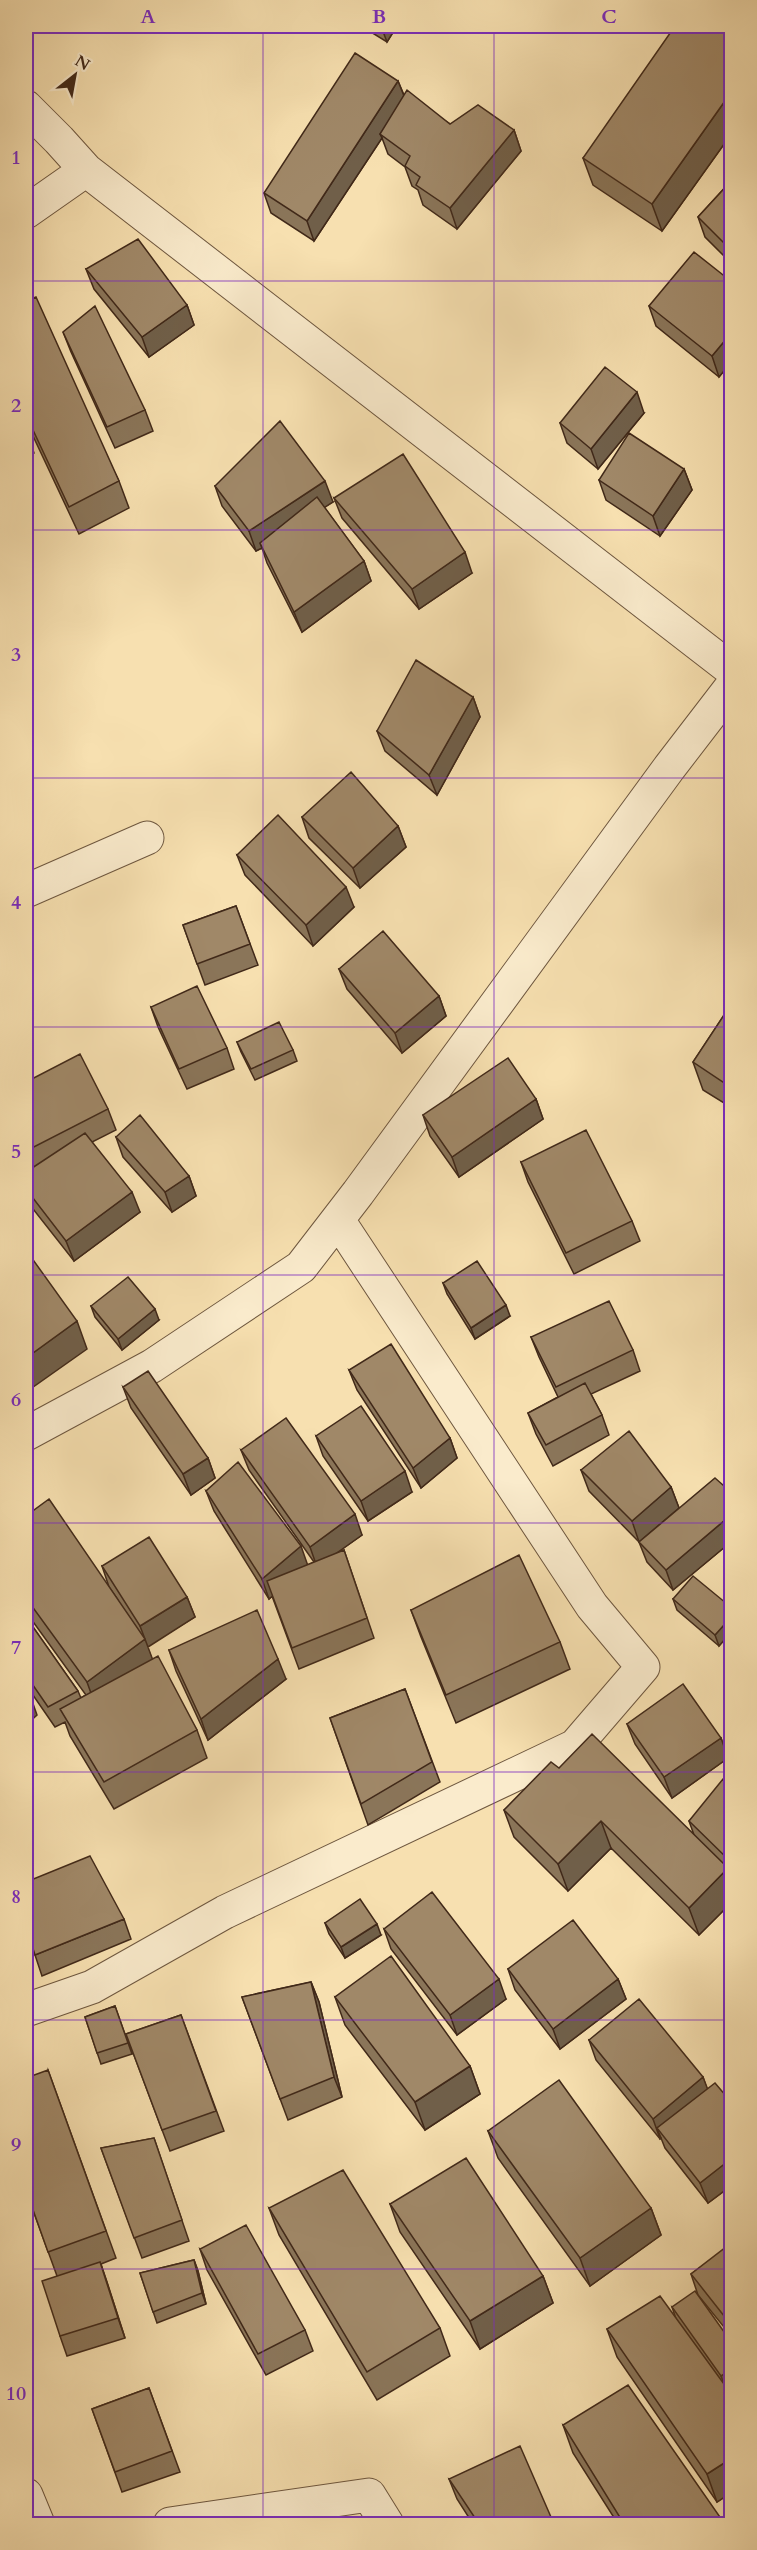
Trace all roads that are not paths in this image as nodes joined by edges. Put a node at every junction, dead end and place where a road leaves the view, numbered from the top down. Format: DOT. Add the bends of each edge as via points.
graph roads {
  1 [pos="26,107"];
  2 [pos="86,170"];
  3 [pos="26,212"];
  4 [pos="732,670"];
  5 [pos="732,686"];
  6 [pos="147,838"];
  7 [pos="26,891"];
  8 [pos="338,1220"];
  9 [pos="26,1434"];
  10 [pos="26,2010"];
  11 [pos="26,2495"];
  12 [pos="38,2524"];
  13 [pos="170,2524"];
  14 [pos="387,2524"];
  1 -- 2 [label="street"];
  2 -- 3 [label="street"];
  2 -- 4 [label="street"];
  5 -- 8 [label="street"];
  6 -- 7 [label="street"];
  8 -- 9 [label="street" via="301,1267 152,1366"];
  8 -- 10 [label="street" via="592,1606 643,1667 575,1746 225,1912 92,1987"];
  11 -- 12 [label="street"];
  13 -- 14 [label="street" via="369,2495"];
}
